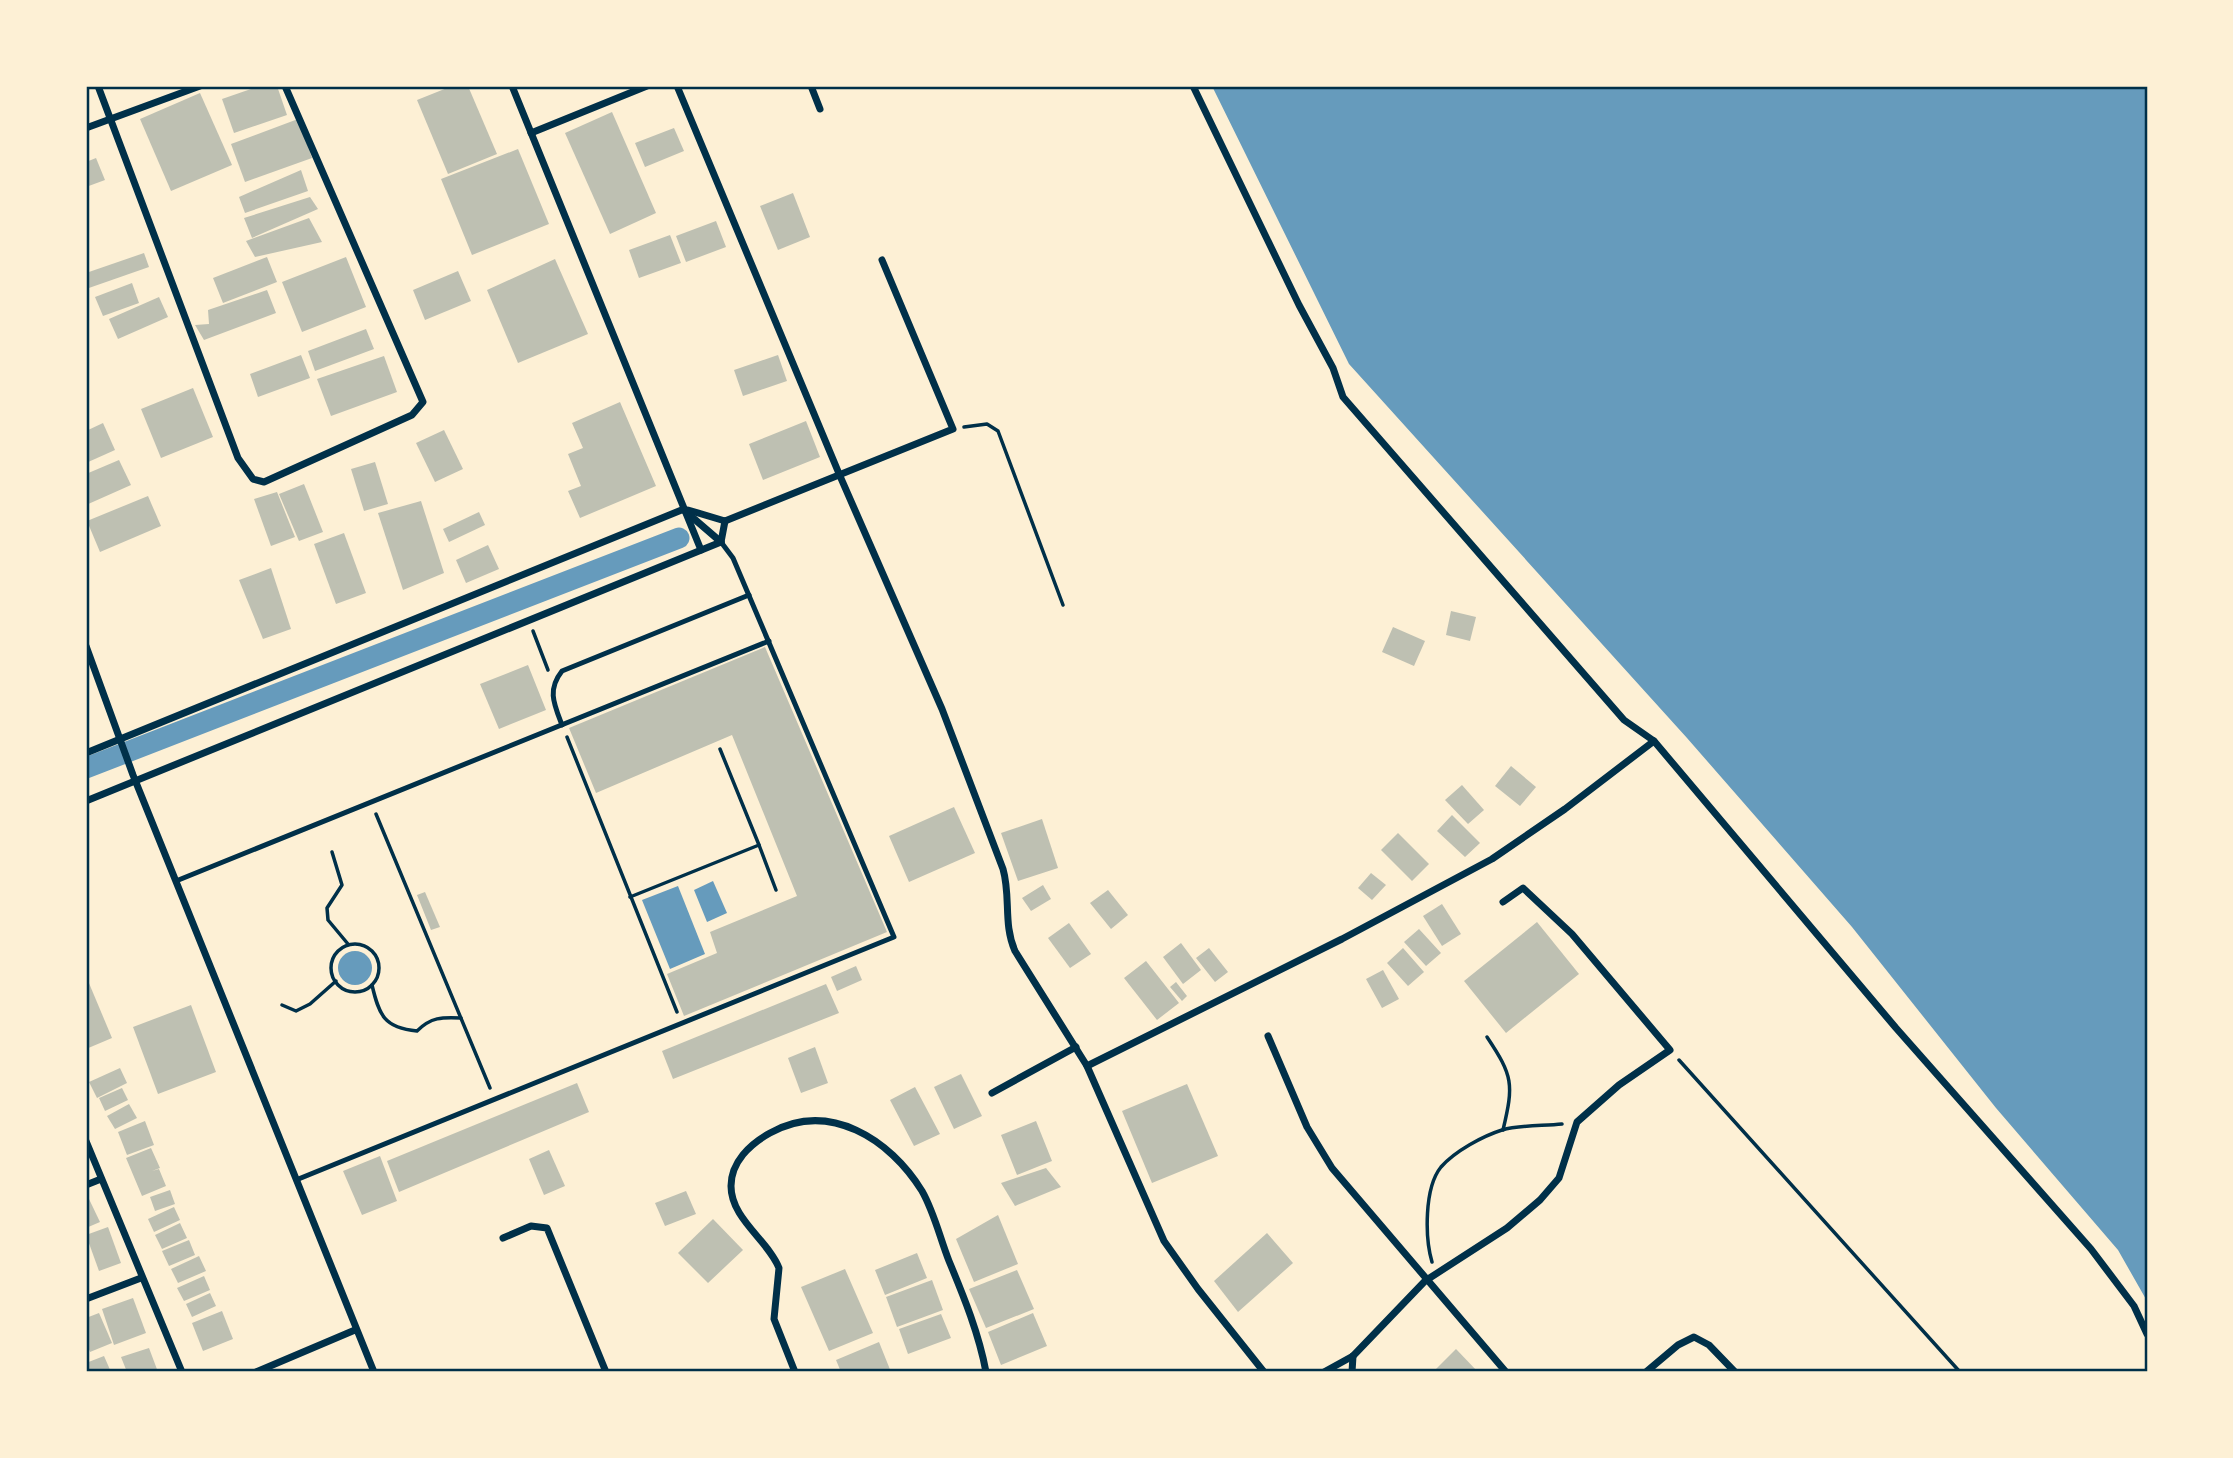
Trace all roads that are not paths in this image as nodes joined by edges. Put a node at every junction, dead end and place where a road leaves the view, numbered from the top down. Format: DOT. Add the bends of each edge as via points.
graph roads {
  1 [pos="98,86"];
  2 [pos="200,86"];
  3 [pos="285,86"];
  4 [pos="512,86"];
  5 [pos="647,86"];
  6 [pos="677,86"];
  7 [pos="811,86"];
  8 [pos="1193,86"];
  9 [pos="820,109"];
  10 [pos="112,120"];
  11 [pos="86,128"];
  12 [pos="531,133"];
  13 [pos="882,260"];
  14 [pos="840,476"];
  15 [pos="684,509"];
  16 [pos="725,521"];
  17 [pos="722,542"];
  18 [pos="701,550"];
  19 [pos="748,595"];
  20 [pos="769,641"];
  21 [pos="86,646"];
  22 [pos="562,725"];
  23 [pos="1654,741"];
  24 [pos="121,743"];
  25 [pos="86,753"];
  26 [pos="134,777"];
  27 [pos="86,801"];
  28 [pos="176,881"];
  29 [pos="1503,902"];
  30 [pos="1268,1036"];
  31 [pos="1076,1047"];
  32 [pos="1087,1066"];
  33 [pos="992,1093"];
  34 [pos="86,1141"];
  35 [pos="101,1179"];
  36 [pos="296,1180"];
  37 [pos="86,1185"];
  38 [pos="503,1238"];
  39 [pos="141,1278"];
  40 [pos="1425,1281"];
  41 [pos="86,1299"];
  42 [pos="355,1330"];
  43 [pos="2147,1334"];
  44 [pos="1353,1356"];
  45 [pos="182,1372"];
  46 [pos="256,1372"];
  47 [pos="374,1372"];
  48 [pos="606,1372"];
  49 [pos="795,1372"];
  50 [pos="986,1372"];
  51 [pos="1265,1372"];
  52 [pos="1324,1372"];
  53 [pos="1352,1372"];
  54 [pos="1506,1372"];
  55 [pos="1646,1372"];
  56 [pos="1735,1372"];
  1 -- 10 [label="street"];
  2 -- 10 [label="street"];
  3 -- 10 [label="street" via="423,401 418,412 264,482 247,474 238,458"];
  4 -- 12 [label="street"];
  5 -- 12 [label="street"];
  6 -- 14 [label="street"];
  7 -- 9 [label="street"];
  8 -- 23 [label="street" via="1333,368 1343,397 1624,720"];
  10 -- 11 [label="street"];
  12 -- 15 [label="street"];
  13 -- 14 [label="street" via="953,429"];
  14 -- 16 [label="street"];
  14 -- 31 [label="street" via="989,829 1006,882 1007,932"];
  15 -- 16 [label="street"];
  15 -- 17 [label="street"];
  15 -- 18 [label="street"];
  15 -- 24 [label="street"];
  16 -- 17 [label="street"];
  17 -- 18 [label="street"];
  17 -- 19 [label="lane"];
  18 -- 26 [label="street"];
  19 -- 20 [label="lane"];
  19 -- 22 [label="lane" via="562,671 552,683 552,700"];
  20 -- 22 [label="lane"];
  20 -- 36 [label="lane" via="894,937"];
  21 -- 24 [label="street"];
  22 -- 28 [label="lane"];
  23 -- 32 [label="street" via="1492,859"];
  23 -- 43 [label="street" via="1903,1036 2091,1249 2134,1306"];
  24 -- 25 [label="street"];
  24 -- 26 [label="street"];
  26 -- 27 [label="street"];
  26 -- 28 [label="street"];
  28 -- 36 [label="street"];
  29 -- 40 [label="street" via="1523,888 1572,934 1670,1051 1577,1122 1559,1178 1540,1200 1507,1228"];
  30 -- 40 [label="street" via="1307,1127 1332,1168"];
  31 -- 32 [label="street"];
  31 -- 33 [label="street"];
  32 -- 51 [label="street" via="1164,1241"];
  34 -- 35 [label="street"];
  35 -- 37 [label="street"];
  35 -- 39 [label="street"];
  36 -- 42 [label="street"];
  38 -- 48 [label="street" via="531,1226 547,1228"];
  39 -- 41 [label="street"];
  39 -- 45 [label="street"];
  40 -- 44 [label="street"];
  40 -- 54 [label="street"];
  42 -- 46 [label="street"];
  42 -- 47 [label="street"];
  44 -- 52 [label="street"];
  44 -- 53 [label="street"];
  49 -- 50 [label="street" via="774,1319 779,1268 740,1211 731,1187 738,1159 757,1140 818,1118 867,1136 913,1179 929,1205"];
  55 -- 56 [label="street" via="1694,1337 1709,1345"];
}
